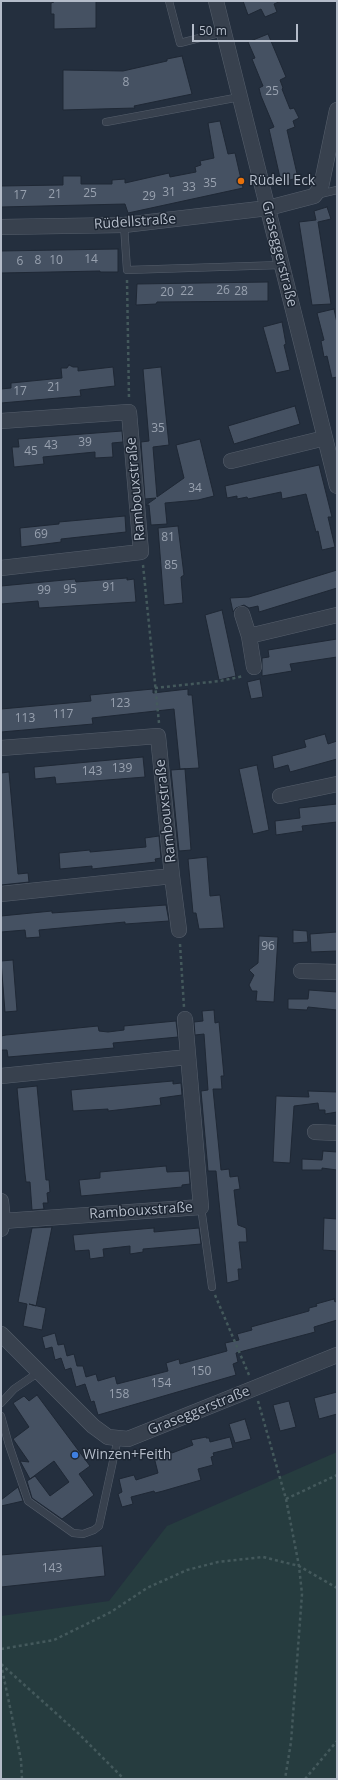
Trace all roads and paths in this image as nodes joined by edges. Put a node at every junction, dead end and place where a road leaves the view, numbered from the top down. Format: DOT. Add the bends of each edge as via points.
graph roads {
  1 [pos="169,1"];
  2 [pos="216,1"];
  3 [pos="223,32"];
  4 [pos="240,97"];
  5 [pos="337,110"];
  6 [pos="106,122"];
  7 [pos="337,190"];
  8 [pos="314,196"];
  9 [pos="268,208"];
  10 [pos="124,225"];
  11 [pos="1,227"];
  12 [pos="281,265"];
  13 [pos="127,270"];
  14 [pos="129,412"];
  15 [pos="1,421"];
  16 [pos="326,438"];
  17 [pos="231,461"];
  18 [pos="337,486"];
  19 [pos="142,552"];
  20 [pos="1,568"];
  21 [pos="242,614"];
  22 [pos="337,615"];
  23 [pos="249,636"];
  24 [pos="254,667"];
  25 [pos="155,688"];
  26 [pos="158,736"];
  27 [pos="1,748"];
  28 [pos="337,784"];
  29 [pos="280,796"];
  30 [pos="172,876"];
  31 [pos="1,894"];
  32 [pos="179,930"];
  33 [pos="301,971"];
  34 [pos="337,972"];
  35 [pos="185,1019"];
  36 [pos="188,1057"];
  37 [pos="1,1076"];
  38 [pos="315,1132"];
  39 [pos="337,1133"];
  40 [pos="1,1201"];
  41 [pos="201,1207"];
  42 [pos="2,1225"];
  43 [pos="212,1288"];
  44 [pos="1,1334"];
  45 [pos="337,1355"];
  46 [pos="39,1372"];
  47 [pos="254,1389"];
  48 [pos="1,1403"];
  49 [pos="1,1416"];
  50 [pos="118,1438"];
  51 [pos="337,1475"];
  52 [pos="286,1499"];
  53 [pos="299,1566"];
  54 [pos="337,1588"];
  55 [pos="1,1649"];
  56 [pos="1,1664"];
  57 [pos="337,1741"];
  58 [pos="22,1779"];
  59 [pos="124,1779"];
  60 [pos="285,1779"];
  61 [pos="305,1779"];
  1 -- 3 [label="lane" via="180,43"];
  2 -- 3 [label="street, Graseggerstraße"];
  3 -- 4 [label="street, Graseggerstraße"];
  4 -- 6 [label="lane"];
  4 -- 9 [label="street, Graseggerstraße"];
  5 -- 8 [label="street" via="321,187"];
  7 -- 8 [label="lane"];
  8 -- 9 [label="street, Rüdellstraße"];
  9 -- 10 [label="street, Rüdellstraße"];
  9 -- 12 [label="street, Graseggerstraße"];
  10 -- 11 [label="street, Rüdellstraße"];
  10 -- 13 [label="lane"];
  12 -- 13 [label="lane"];
  12 -- 16 [label="street, Graseggerstraße"];
  13 -- 14 [label="path"];
  14 -- 15 [label="street"];
  14 -- 19 [label="street, Rambouxstraße"];
  16 -- 17 [label="street"];
  16 -- 18 [label="street, Graseggerstraße"];
  19 -- 20 [label="street, Rambouxstraße"];
  19 -- 25 [label="path"];
  21 -- 23 [label="street"];
  22 -- 23 [label="street"];
  23 -- 24 [label="street"];
  24 -- 25 [label="path" via="245,676"];
  25 -- 26 [label="path"];
  26 -- 27 [label="street"];
  26 -- 30 [label="street, Rambouxstraße"];
  28 -- 29 [label="street"];
  30 -- 31 [label="street, Rambouxstraße"];
  30 -- 32 [label="street, Rambouxstraße"];
  32 -- 35 [label="path"];
  33 -- 34 [label="street"];
  35 -- 36 [label="street, Rambouxstraße"];
  36 -- 37 [label="street"];
  36 -- 41 [label="street, Rambouxstraße"];
  38 -- 39 [label="street"];
  40 -- 42 [label="street, Rambouxstraße"];
  41 -- 42 [label="street, Rambouxstraße"];
  41 -- 43 [label="lane"];
  43 -- 47 [label="path"];
  44 -- 46 [label="street"];
  45 -- 47 [label="street, Graseggerstraße"];
  46 -- 48 [label="lane" via="14,1389"];
  46 -- 50 [label="street" via="93,1426 108,1436"];
  47 -- 50 [label="street, Graseggerstraße" via="128,1439"];
  47 -- 52 [label="path"];
  49 -- 50 [label="lane" via="28,1501 73,1533 83,1534 99,1526"];
  51 -- 52 [label="path"];
  52 -- 53 [label="path"];
  53 -- 54 [label="path"];
  53 -- 55 [label="path" via="263,1557 218,1562 187,1570 147,1588 111,1612 54,1640"];
  53 -- 60 [label="path" via="302,1594 291,1742"];
  56 -- 58 [label="path" via="21,1760"];
  56 -- 59 [label="path" via="78,1733"];
  57 -- 61 [label="path"];
}
